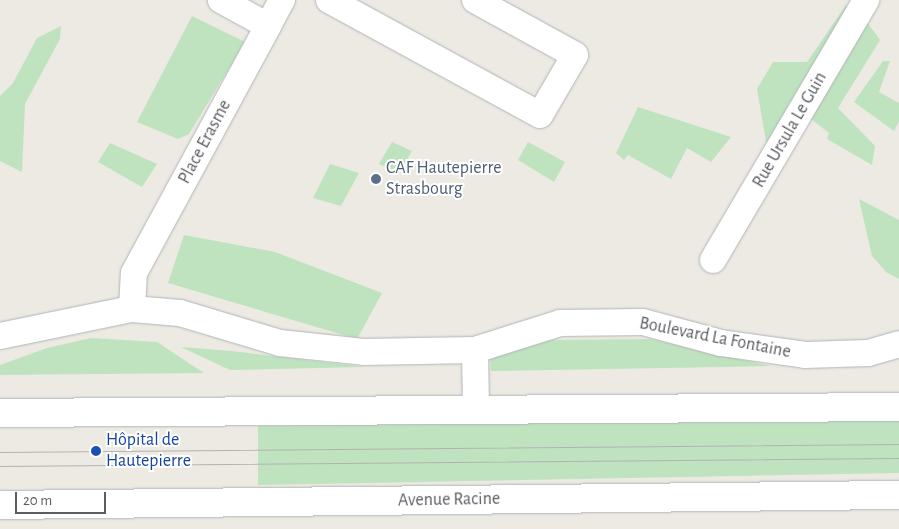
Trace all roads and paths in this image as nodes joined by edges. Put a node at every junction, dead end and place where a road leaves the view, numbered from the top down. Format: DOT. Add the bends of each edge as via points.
graph roads {
  1 [pos="222,0"];
  2 [pos="282,0"];
  3 [pos="329,0"];
  4 [pos="475,0"];
  5 [pos="866,0"];
  6 [pos="268,26"];
  7 [pos="713,260"];
  8 [pos="132,309"];
  9 [pos="0,336"];
  10 [pos="899,344"];
  11 [pos="475,350"];
  12 [pos="476,407"];
  13 [pos="899,407"];
  14 [pos="0,413"];
  15 [pos="899,495"];
  16 [pos="0,505"];
  1 -- 6 [label="street"];
  2 -- 6 [label="street, Place Erasme"];
  3 -- 4 [label="street" via="540,115 575,55"];
  5 -- 7 [label="street, Rue Ursula Le Guin"];
  6 -- 8 [label="street, Place Erasme" via="134,273"];
  8 -- 9 [label="street, Boulevard La Fontaine"];
  8 -- 11 [label="street, Boulevard La Fontaine" via="180,313 280,343 364,352"];
  10 -- 11 [label="street, Boulevard La Fontaine" via="868,352 805,355 721,343 644,322 570,323"];
  11 -- 12 [label="street"];
  12 -- 13 [label="street"];
  12 -- 14 [label="street"];
  15 -- 16 [label="street, Avenue Racine"];
}
